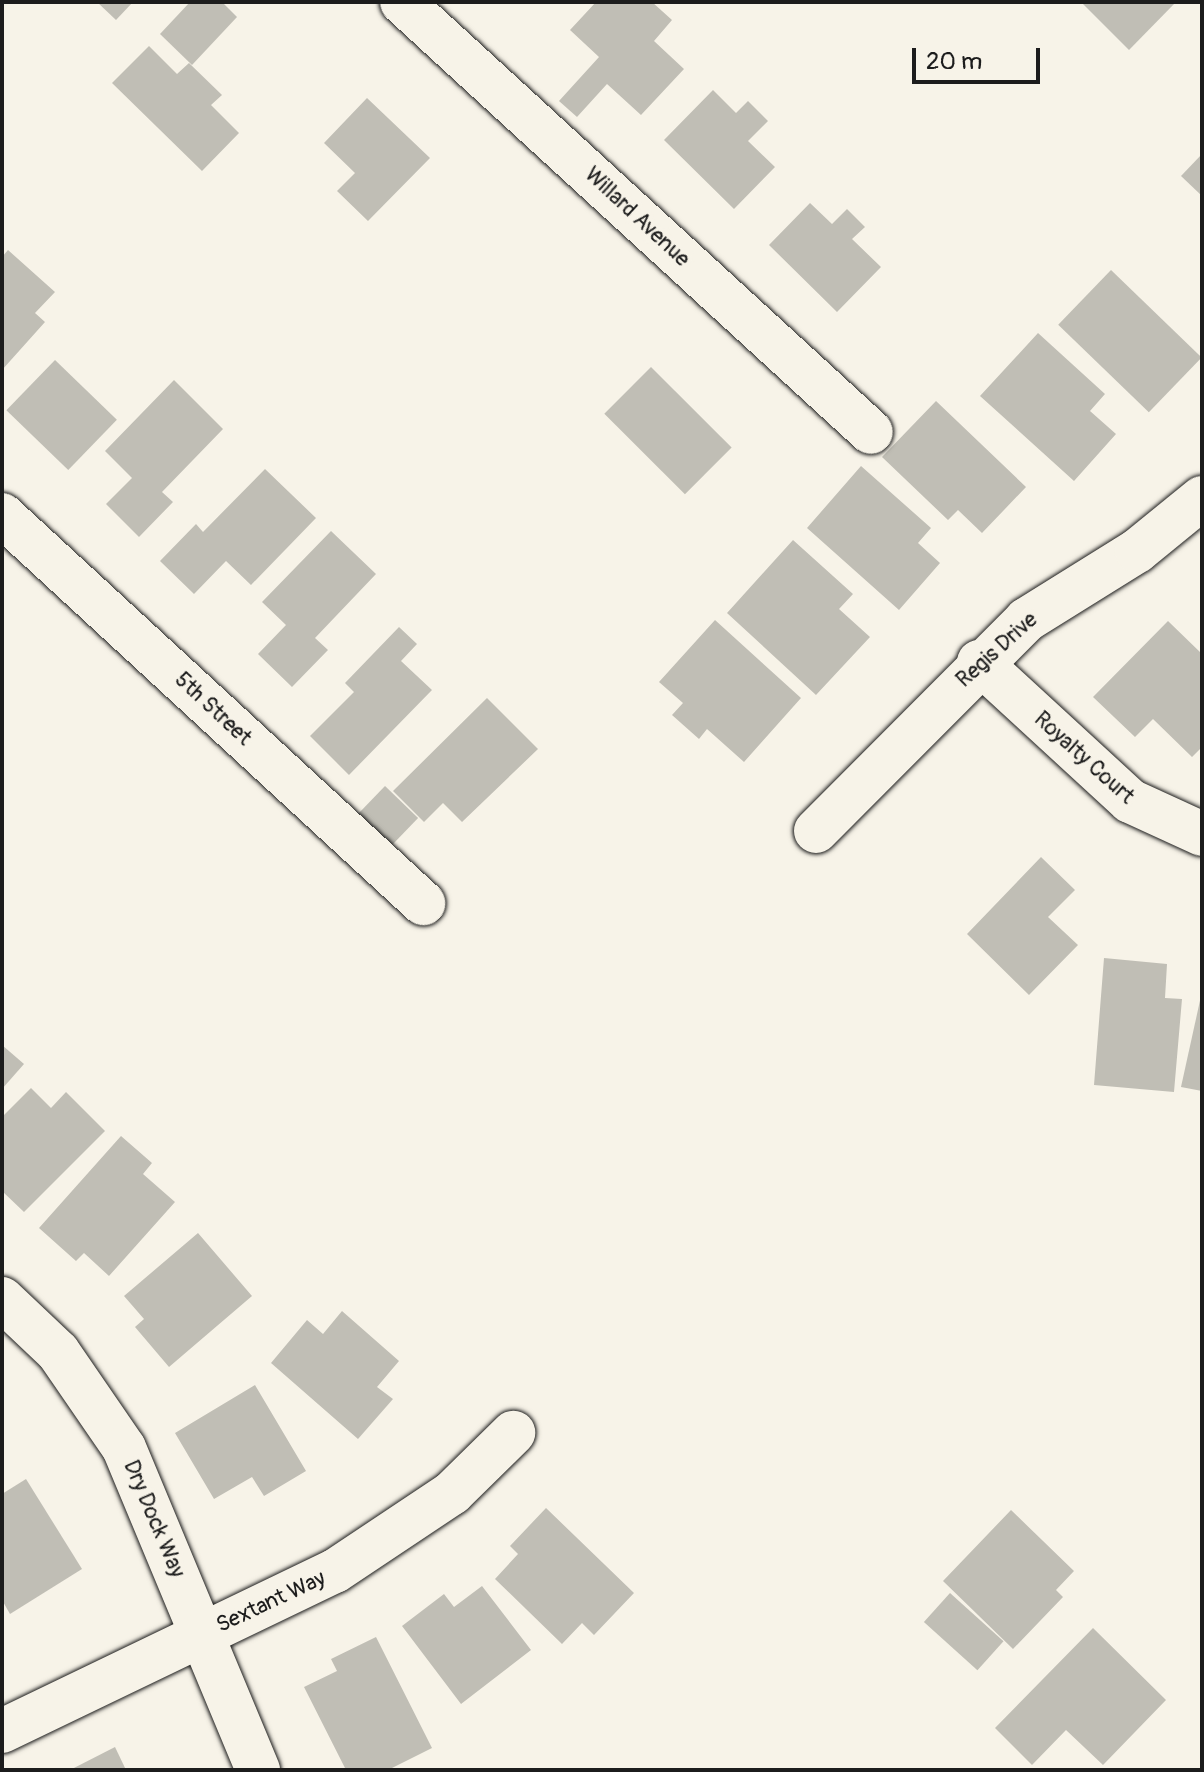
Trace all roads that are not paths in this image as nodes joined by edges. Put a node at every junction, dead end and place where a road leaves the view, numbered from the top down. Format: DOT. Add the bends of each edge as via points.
graph roads {
  1 [pos="402,2"];
  2 [pos="871,432"];
  3 [pos="1202,498"];
  4 [pos="2,515"];
  5 [pos="979,662"];
  6 [pos="816,831"];
  7 [pos="1202,834"];
  8 [pos="423,903"];
  9 [pos="2,1299"];
  10 [pos="513,1433"];
  11 [pos="202,1635"];
  12 [pos="2,1731"];
  13 [pos="258,1770"];
  1 -- 2 [label="street, Willard Avenue"];
  3 -- 5 [label="street, Regis Drive" via="1137,551 1026,620"];
  4 -- 8 [label="street, 5th Street"];
  5 -- 6 [label="street, Regis Drive"];
  5 -- 7 [label="street, Royalty Court" via="1130,801"];
  9 -- 11 [label="street, Dry Dock Way" via="58,1352 117,1436"];
  10 -- 11 [label="street, Sextant Way" via="396,1535"];
  11 -- 12 [label="street, Sextant Way"];
  11 -- 13 [label="street, Dry Dock Way"];
}
